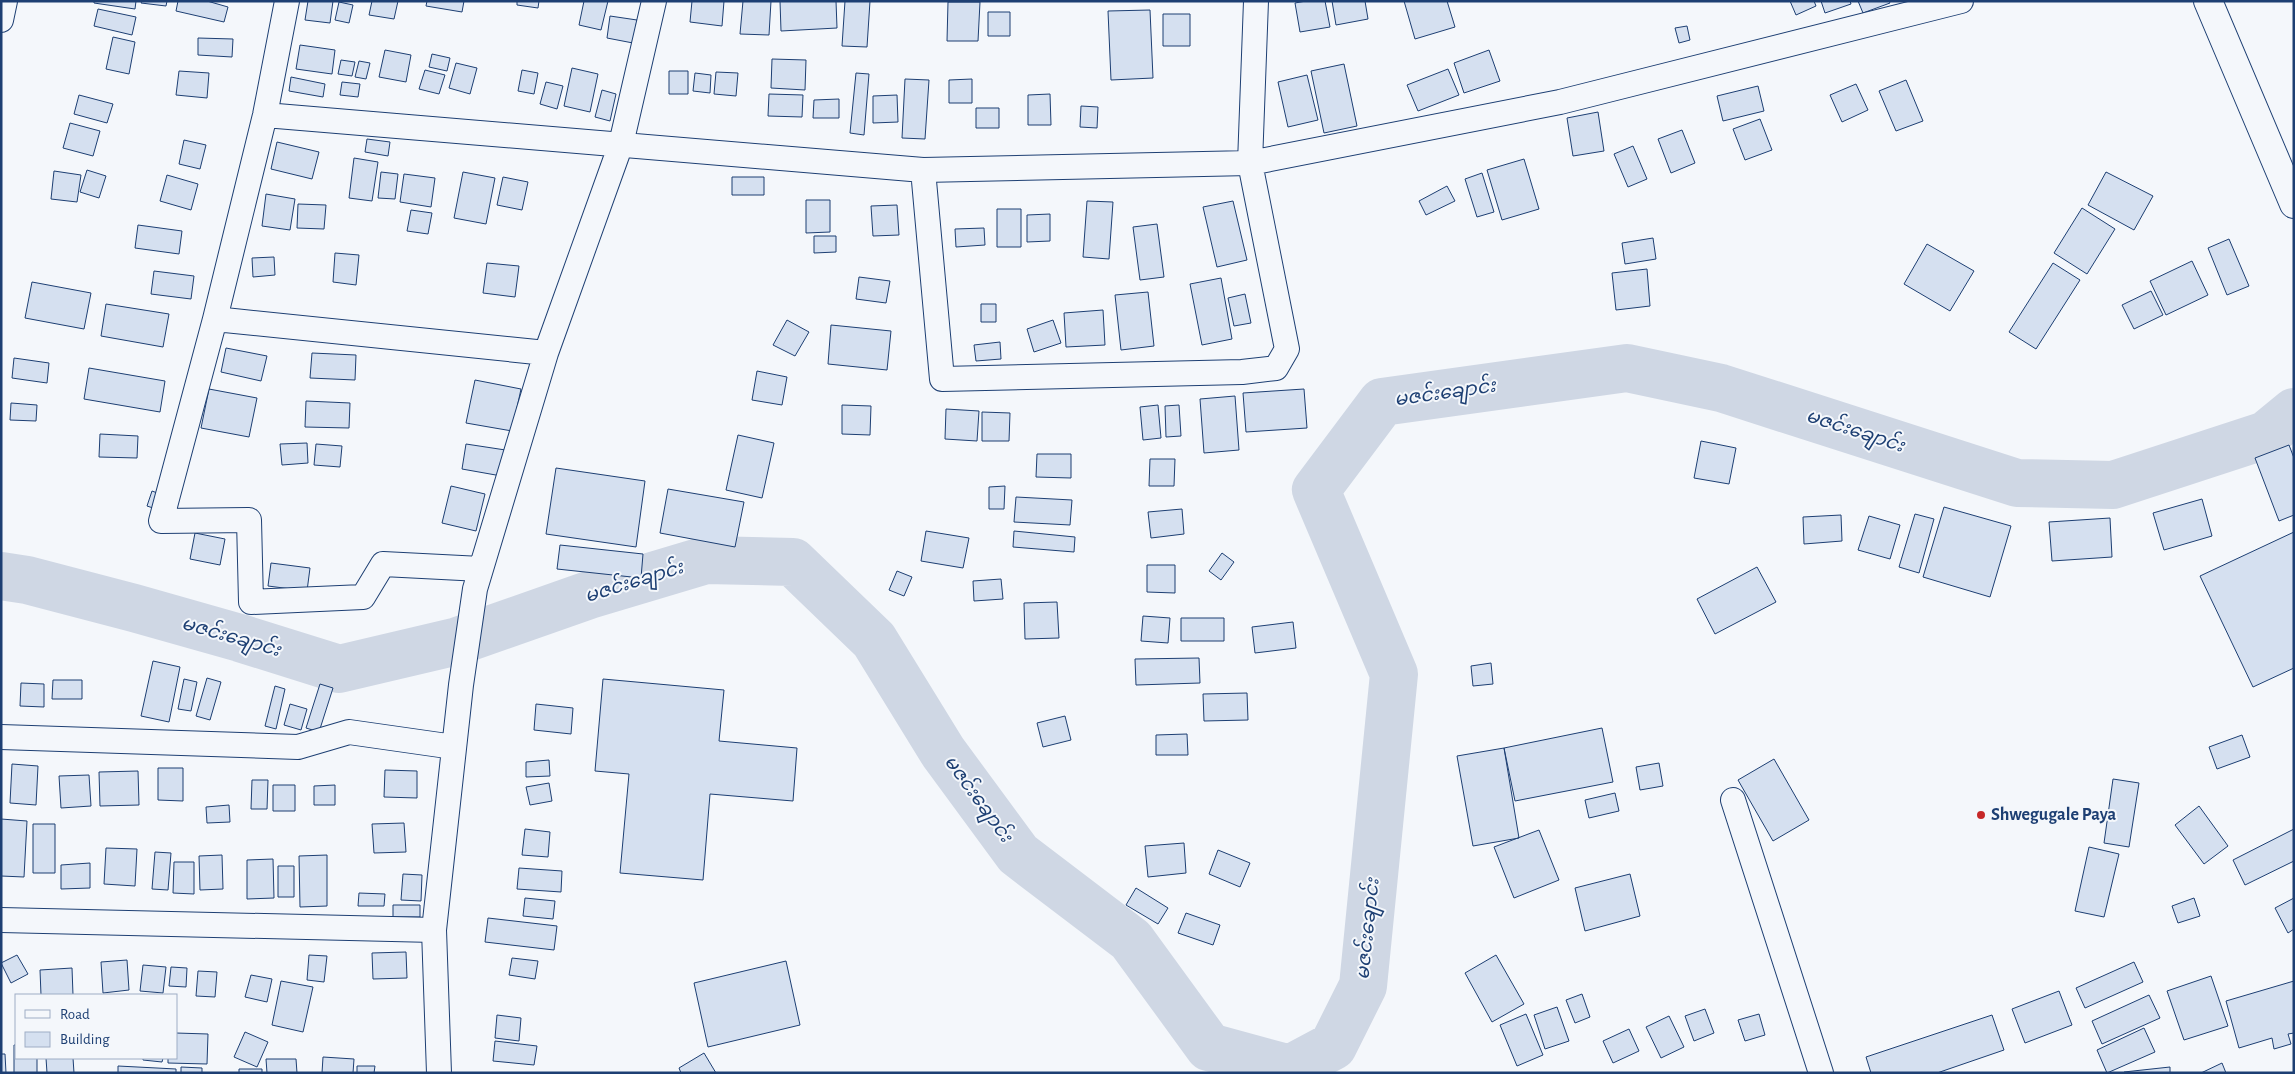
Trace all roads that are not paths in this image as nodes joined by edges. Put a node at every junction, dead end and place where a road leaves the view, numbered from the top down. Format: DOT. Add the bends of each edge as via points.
graph roads {
  1 [pos="5,1"];
  2 [pos="287,1"];
  3 [pos="654,1"];
  4 [pos="1256,1"];
  5 [pos="1961,1"];
  6 [pos="2208,1"];
  7 [pos="1,20"];
  8 [pos="265,115"];
  9 [pos="621,144"];
  10 [pos="1250,163"];
  11 [pos="923,170"];
  12 [pos="2294,204"];
  13 [pos="215,319"];
  14 [pos="546,353"];
  15 [pos="478,579"];
  16 [pos="1,737"];
  17 [pos="454,747"];
  18 [pos="1733,800"];
  19 [pos="1,920"];
  20 [pos="434,930"];
  21 [pos="439,1073"];
  22 [pos="1821,1073"];
  1 -- 7 [label="street"];
  2 -- 8 [label="street"];
  3 -- 9 [label="street"];
  4 -- 10 [label="street"];
  5 -- 10 [label="street" via="1560,102"];
  6 -- 12 [label="street"];
  8 -- 9 [label="street"];
  8 -- 13 [label="street"];
  9 -- 11 [label="street"];
  9 -- 14 [label="street"];
  10 -- 11 [label="street"];
  10 -- 11 [label="street" via="1287,349 1276,368 1242,372 942,379"];
  13 -- 14 [label="street"];
  13 -- 15 [label="street" via="161,521 249,520 251,602 363,597 383,564"];
  14 -- 15 [label="street"];
  15 -- 17 [label="street" via="460,684"];
  16 -- 17 [label="street" via="298,747 349,732"];
  17 -- 20 [label="street"];
  18 -- 22 [label="street"];
  19 -- 20 [label="street"];
  20 -- 21 [label="street"];
}
